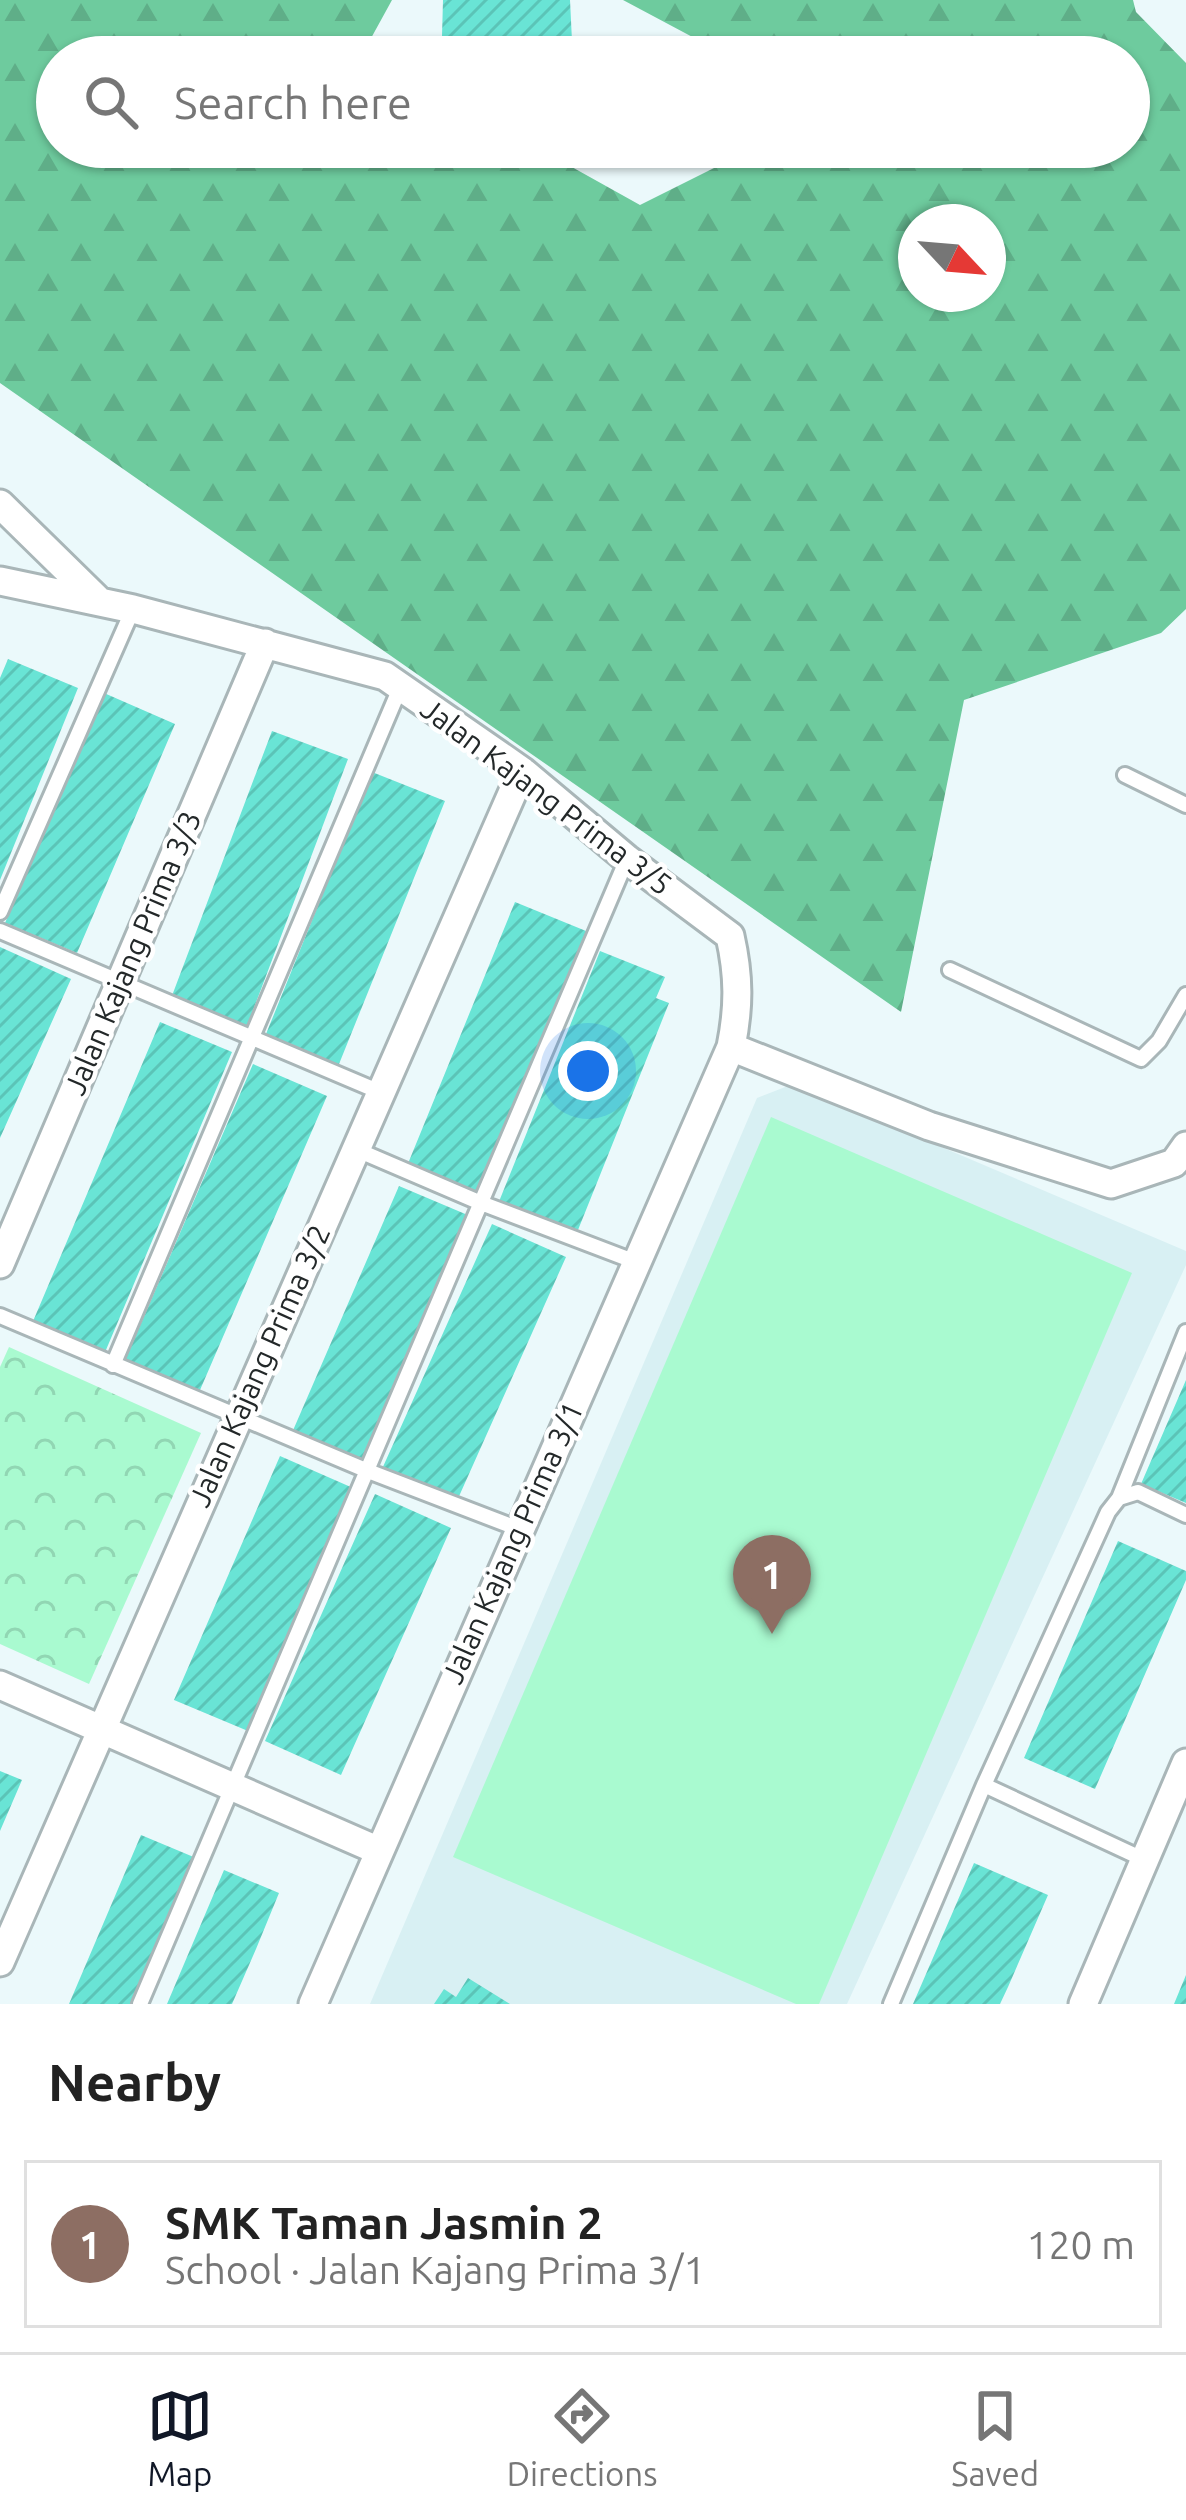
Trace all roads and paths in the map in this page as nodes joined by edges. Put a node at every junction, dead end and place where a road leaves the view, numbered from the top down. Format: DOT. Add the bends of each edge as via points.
graph roads {
  1 [pos="0,503"];
  2 [pos="0,581"];
  3 [pos="99,602"];
  4 [pos="133,609"];
  5 [pos="266,643"];
  6 [pos="400,688"];
  7 [pos="522,771"];
  8 [pos="1125,775"];
  9 [pos="1186,805"];
  10 [pos="627,860"];
  11 [pos="0,912"];
  12 [pos="0,931"];
  13 [pos="950,970"];
  14 [pos="121,983"];
  15 [pos="1186,994"];
  16 [pos="252,1038"];
  17 [pos="730,1047"];
  18 [pos="715,1083"];
  19 [pos="380,1091"];
  20 [pos="1186,1146"];
  21 [pos="355,1149"];
  22 [pos="481,1203"];
  23 [pos="636,1262"];
  24 [pos="0,1264"];
  25 [pos="0,1316"];
  26 [pos="1186,1332"];
  27 [pos="113,1365"];
  28 [pos="239,1415"];
  29 [pos="368,1471"];
  30 [pos="1119,1498"];
  31 [pos="1186,1515"];
  32 [pos="519,1529"];
  33 [pos="0,1685"];
  34 [pos="101,1729"];
  35 [pos="1186,1763"];
  36 [pos="984,1785"];
  37 [pos="232,1786"];
  38 [pos="377,1850"];
  39 [pos="1144,1860"];
  40 [pos="0,1962"];
  41 [pos="140,2004"];
  42 [pos="313,2004"];
  43 [pos="891,2004"];
  44 [pos="1083,2004"];
  1 -- 3 [label="street"];
  2 -- 3 [label="street, Jalan Kajang Prima 3/5"];
  3 -- 4 [label="street, Jalan Kajang Prima 3/5"];
  4 -- 5 [label="street, Jalan Kajang Prima 3/5"];
  4 -- 11 [label="lane"];
  5 -- 6 [label="street, Jalan Kajang Prima 3/5" via="385,676"];
  5 -- 14 [label="street, Jalan Kajang Prima 3/3"];
  6 -- 7 [label="street, Jalan Kajang Prima 3/5"];
  6 -- 16 [label="lane"];
  7 -- 10 [label="street, Jalan Kajang Prima 3/5"];
  7 -- 19 [label="street, Jalan Kajang Prima 3/2"];
  8 -- 9 [label="lane"];
  10 -- 17 [label="street, Jalan Kajang Prima 3/5" via="730,936 739,992"];
  10 -- 22 [label="lane"];
  12 -- 14 [label="lane"];
  13 -- 15 [label="lane" via="1141,1059"];
  14 -- 16 [label="lane"];
  14 -- 24 [label="street, Jalan Kajang Prima 3/3"];
  16 -- 19 [label="lane"];
  16 -- 27 [label="lane"];
  17 -- 18 [label="street, Jalan Kajang Prima 3/5"];
  17 -- 20 [label="street" via="929,1126 1111,1184 1174,1162"];
  18 -- 23 [label="street, Jalan Kajang Prima 3/1"];
  19 -- 21 [label="street, Jalan Kajang Prima 3/2"];
  21 -- 22 [label="lane"];
  21 -- 28 [label="street, Jalan Kajang Prima 3/2"];
  22 -- 23 [label="lane"];
  22 -- 29 [label="lane"];
  23 -- 32 [label="street, Jalan Kajang Prima 3/1"];
  25 -- 27 [label="lane"];
  26 -- 30 [label="lane"];
  27 -- 28 [label="lane"];
  28 -- 29 [label="lane"];
  28 -- 34 [label="street, Jalan Kajang Prima 3/2"];
  29 -- 32 [label="lane"];
  29 -- 37 [label="lane"];
  30 -- 31 [label="lane" via="1138,1492"];
  30 -- 36 [label="lane"];
  32 -- 38 [label="street, Jalan Kajang Prima 3/1"];
  33 -- 34 [label="street"];
  34 -- 37 [label="street"];
  34 -- 40 [label="street, Jalan Kajang Prima 3/2"];
  35 -- 39 [label="street"];
  36 -- 39 [label="lane"];
  36 -- 43 [label="lane"];
  37 -- 38 [label="street"];
  37 -- 41 [label="lane"];
  38 -- 42 [label="street, Jalan Kajang Prima 3/1"];
  39 -- 44 [label="street"];
}
